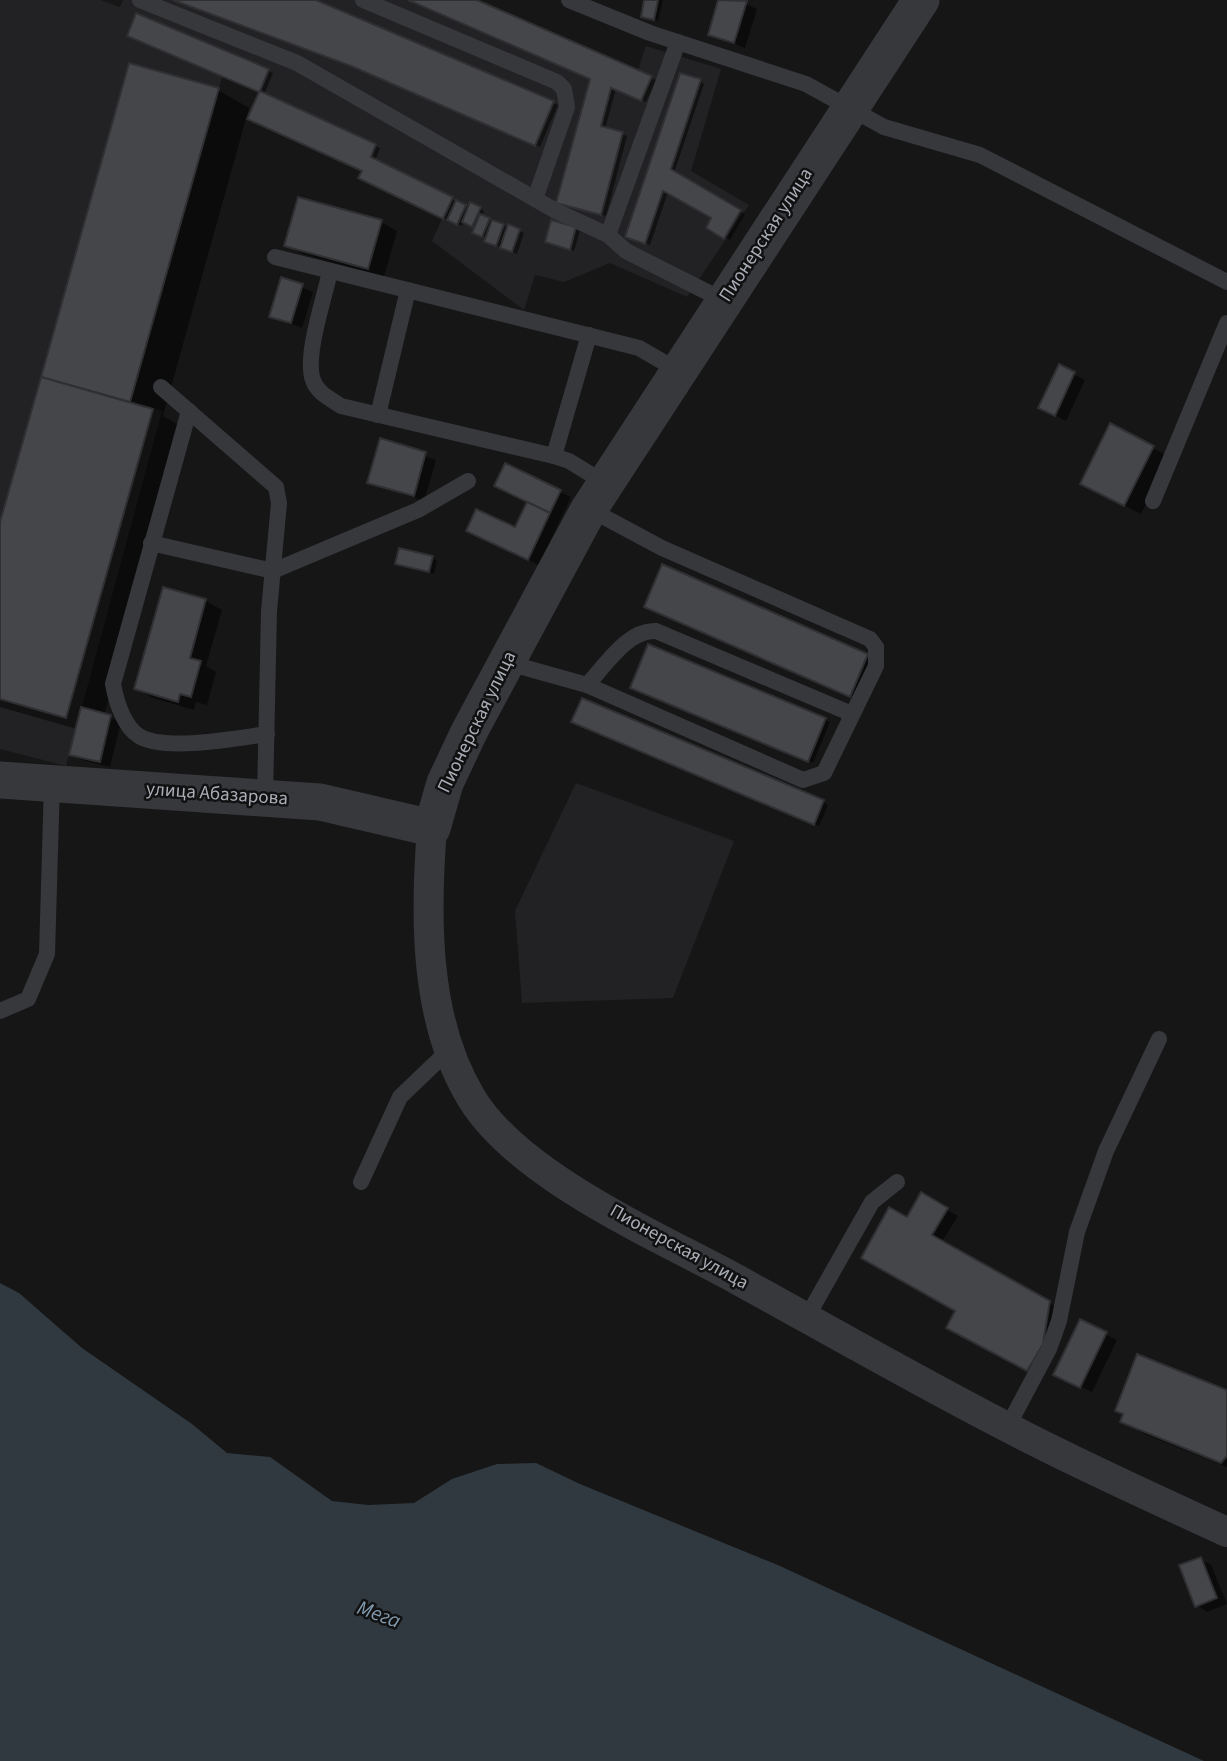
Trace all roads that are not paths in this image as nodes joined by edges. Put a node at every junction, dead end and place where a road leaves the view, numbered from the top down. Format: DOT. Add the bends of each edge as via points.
graph roads {
  1 [pos="141,0"];
  2 [pos="363,0"];
  3 [pos="569,0"];
  4 [pos="921,0"];
  5 [pos="678,42"];
  6 [pos="849,109"];
  7 [pos="535,199"];
  8 [pos="608,235"];
  9 [pos="275,257"];
  10 [pos="330,271"];
  11 [pos="1227,282"];
  12 [pos="408,290"];
  13 [pos="723,300"];
  14 [pos="1227,323"];
  15 [pos="589,335"];
  16 [pos="677,370"];
  17 [pos="161,387"];
  18 [pos="189,411"];
  19 [pos="378,415"];
  20 [pos="554,456"];
  21 [pos="468,481"];
  22 [pos="597,496"];
  23 [pos="1153,501"];
  24 [pos="151,543"];
  25 [pos="273,571"];
  26 [pos="505,662"];
  27 [pos="587,685"];
  28 [pos="852,714"];
  29 [pos="267,734"];
  30 [pos="0,780"];
  31 [pos="52,783"];
  32 [pos="265,797"];
  33 [pos="432,828"];
  34 [pos="0,1011"];
  35 [pos="1159,1039"];
  36 [pos="449,1050"];
  37 [pos="361,1182"];
  38 [pos="897,1182"];
  39 [pos="807,1318"];
  40 [pos="1007,1428"];
  41 [pos="1227,1532"];
  1 -- 7 [label="lane" via="297,63"];
  2 -- 7 [label="lane" via="557,82 564,89 567,107"];
  3 -- 5 [label="lane"];
  4 -- 6 [label="street, Пионерская улица"];
  5 -- 6 [label="lane" via="806,84"];
  5 -- 8 [label="lane"];
  6 -- 11 [label="lane" via="908,136 980,155"];
  6 -- 13 [label="street, Пионерская улица"];
  7 -- 8 [label="lane"];
  8 -- 13 [label="lane" via="626,251"];
  9 -- 10 [label="lane"];
  10 -- 12 [label="lane"];
  10 -- 19 [label="lane" via="310,365 313,382 341,406"];
  12 -- 15 [label="lane"];
  12 -- 19 [label="lane"];
  13 -- 16 [label="street, Пионерская улица"];
  14 -- 23 [label="lane"];
  15 -- 16 [label="lane" via="639,348"];
  15 -- 20 [label="lane"];
  16 -- 22 [label="street, Пионерская улица"];
  17 -- 18 [label="lane"];
  18 -- 24 [label="lane"];
  18 -- 25 [label="lane" via="276,487 279,503"];
  19 -- 20 [label="lane"];
  20 -- 22 [label="lane" via="569,461"];
  21 -- 25 [label="lane" via="418,510"];
  22 -- 26 [label="street, Пионерская улица"];
  22 -- 28 [label="lane" via="662,548 870,639 878,657"];
  24 -- 25 [label="lane"];
  24 -- 29 [label="lane" via="113,684 131,730 152,741 199,744"];
  25 -- 29 [label="lane"];
  26 -- 27 [label="lane"];
  26 -- 33 [label="street, Пионерская улица" via="445,783"];
  27 -- 28 [label="lane" via="630,639 656,631"];
  27 -- 28 [label="lane" via="803,780 824,773"];
  29 -- 32 [label="lane"];
  30 -- 31 [label="street, улица Абазарова"];
  31 -- 32 [label="street, улица Абазарова"];
  31 -- 34 [label="lane" via="47,954 28,999"];
  32 -- 33 [label="street, улица Абазарова" via="320,802"];
  33 -- 36 [label="street, Пионерская улица" via="428,870 433,980"];
  35 -- 40 [label="lane" via="1106,1150 1077,1231 1049,1349"];
  36 -- 37 [label="lane" via="400,1097"];
  36 -- 39 [label="street, Пионерская улица" via="473,1100 516,1150 584,1195"];
  38 -- 39 [label="lane" via="872,1202"];
  39 -- 40 [label="street, Пионерская улица"];
  40 -- 41 [label="street, Пионерская улица"];
}
